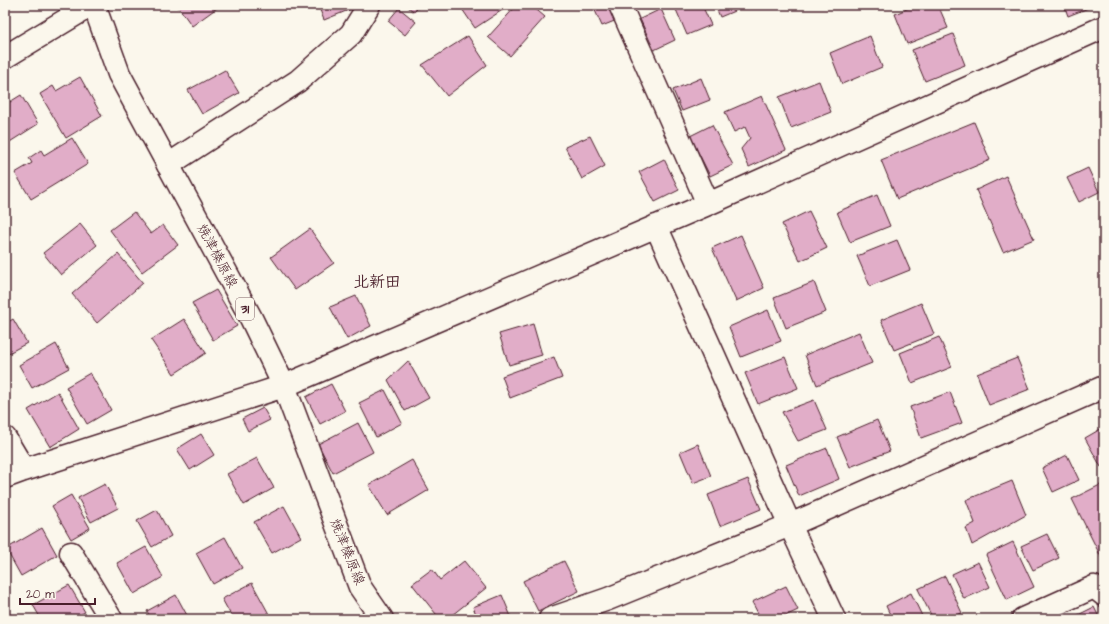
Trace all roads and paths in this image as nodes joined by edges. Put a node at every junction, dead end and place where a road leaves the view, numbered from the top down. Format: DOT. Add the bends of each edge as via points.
graph roads {
  1 [pos="91,5"];
  2 [pos="94,5"];
  3 [pos="369,5"];
  4 [pos="620,5"];
  5 [pos="1104,27"];
  6 [pos="5,57"];
  7 [pos="168,165"];
  8 [pos="708,204"];
  9 [pos="656,226"];
  10 [pos="284,386"];
  11 [pos="1104,387"];
  12 [pos="5,438"];
  13 [pos="14,474"];
  14 [pos="790,525"];
  15 [pos="71,553"];
  16 [pos="1104,595"];
  17 [pos="111,619"];
  18 [pos="382,619"];
  19 [pos="550,619"];
  20 [pos="834,619"];
  21 [pos="1023,619"];
  1 -- 6 [label="street"];
  2 -- 7 [label="street, 焼津榛原線 / 31" via="119,74"];
  3 -- 7 [label="street" via="351,34 298,81"];
  4 -- 8 [label="street"];
  5 -- 8 [label="street"];
  7 -- 10 [label="street, 焼津榛原線 / 31" via="251,318"];
  8 -- 9 [label="street"];
  9 -- 10 [label="street"];
  9 -- 14 [label="street"];
  10 -- 13 [label="street"];
  10 -- 18 [label="street, 焼津榛原線 / 31" via="360,587"];
  11 -- 14 [label="street"];
  12 -- 13 [label="street"];
  14 -- 19 [label="street" via="608,599"];
  14 -- 20 [label="street"];
  15 -- 17 [label="street"];
  16 -- 21 [label="street" via="1094,587"];
}
